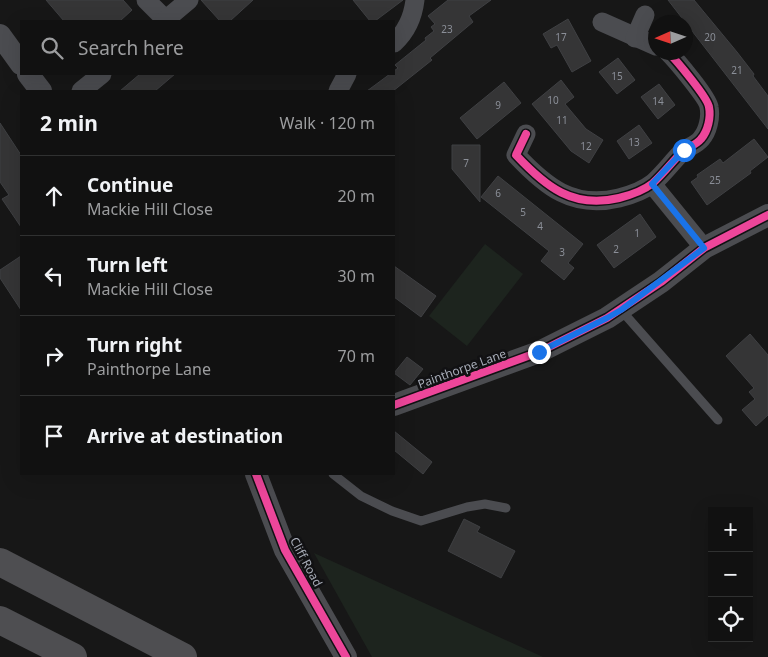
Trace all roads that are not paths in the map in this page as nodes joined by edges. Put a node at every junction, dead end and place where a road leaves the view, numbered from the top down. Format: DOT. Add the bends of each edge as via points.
graph roads {
  1 [pos="146,0"];
  2 [pos="189,0"];
  3 [pos="415,0"];
  4 [pos="645,16"];
  5 [pos="165,20"];
  6 [pos="602,22"];
  7 [pos="0,35"];
  8 [pos="635,38"];
  9 [pos="395,42"];
  10 [pos="648,43"];
  11 [pos="675,60"];
  12 [pos="20,63"];
  13 [pos="29,75"];
  14 [pos="101,75"];
  15 [pos="346,75"];
  16 [pos="40,90"];
  17 [pos="82,90"];
  18 [pos="339,90"];
  19 [pos="526,134"];
  20 [pos="652,184"];
  21 [pos="768,215"];
  22 [pos="704,248"];
  23 [pos="621,310"];
  24 [pos="395,405"];
  25 [pos="718,420"];
  26 [pos="256,475"];
  27 [pos="335,475"];
  28 [pos="506,508"];
  29 [pos="0,562"];
  30 [pos="0,620"];
  31 [pos="73,657"];
  32 [pos="183,657"];
  33 [pos="346,657"];
  1 -- 5 [label="street"];
  2 -- 5 [label="street"];
  3 -- 9 [label="street" via="407,26"];
  4 -- 8 [label="street"];
  6 -- 8 [label="street"];
  7 -- 12 [label="street"];
  8 -- 10 [label="street"];
  11 -- 20 [label="street" via="709,105 709,123 701,139 684,150"];
  13 -- 16 [label="street"];
  14 -- 17 [label="street"];
  15 -- 18 [label="street"];
  19 -- 20 [label="street" via="516,155 549,186 568,197 589,201 612,200 633,195"];
  20 -- 22 [label="street"];
  21 -- 22 [label="street, Painthorpe Lane"];
  22 -- 23 [label="street, Painthorpe Lane"];
  23 -- 24 [label="street, Painthorpe Lane" via="539,352"];
  23 -- 25 [label="lane"];
  26 -- 33 [label="street, Cliff Road" via="286,550"];
  27 -- 28 [label="lane" via="361,496 421,521 485,504"];
  29 -- 32 [label="highway"];
  30 -- 31 [label="highway"];
}
